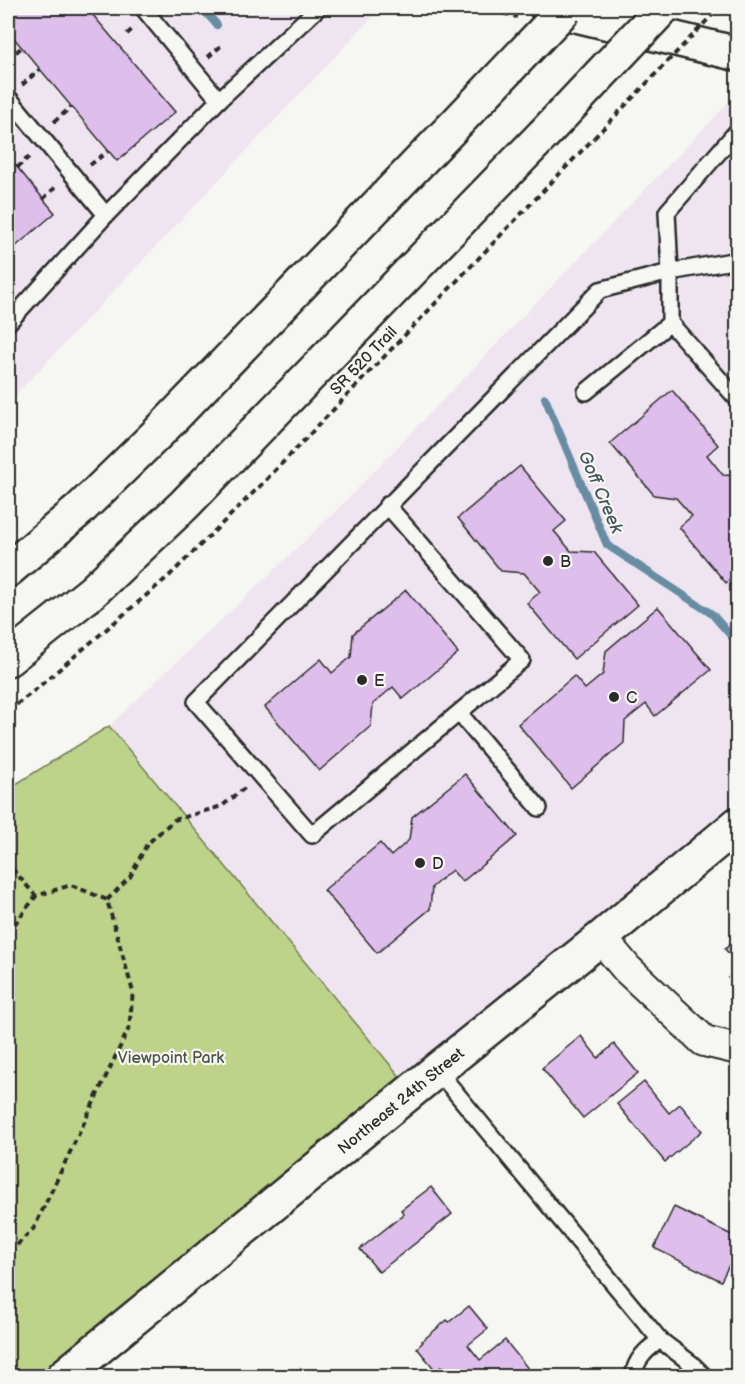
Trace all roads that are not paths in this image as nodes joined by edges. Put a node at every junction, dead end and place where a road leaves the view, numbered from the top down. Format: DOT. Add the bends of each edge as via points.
graph roads {
  1 [pos="143,8"];
  2 [pos="318,8"];
  3 [pos="547,8"];
  4 [pos="566,8"];
  5 [pos="663,8"];
  6 [pos="738,54"];
  7 [pos="8,97"];
  8 [pos="219,100"];
  9 [pos="738,130"];
  10 [pos="106,215"];
  11 [pos="738,260"];
  12 [pos="670,272"];
  13 [pos="8,323"];
  14 [pos="670,323"];
  15 [pos="586,392"];
  16 [pos="738,399"];
  17 [pos="387,505"];
  18 [pos="8,570"];
  19 [pos="8,659"];
  20 [pos="460,714"];
  21 [pos="539,807"];
  22 [pos="738,824"];
  23 [pos="601,938"];
  24 [pos="738,1049"];
  25 [pos="437,1070"];
  26 [pos="660,1340"];
  27 [pos="64,1377"];
  28 [pos="633,1377"];
  29 [pos="704,1377"];
  1 -- 8 [label="lane"];
  2 -- 8 [label="lane"];
  3 -- 6 [label="main road"];
  4 -- 18 [label="main road, bridge" via="159,432 80,510"];
  5 -- 19 [label="main road, bridge" via="184,506 92,592"];
  7 -- 10 [label="lane"];
  8 -- 10 [label="lane"];
  9 -- 12 [label="lane" via="667,212"];
  10 -- 13 [label="lane"];
  11 -- 12 [label="lane"];
  12 -- 14 [label="lane"];
  12 -- 17 [label="lane" via="600,290"];
  14 -- 15 [label="lane"];
  14 -- 16 [label="lane"];
  17 -- 20 [label="lane" via="522,660"];
  17 -- 20 [label="lane" via="196,702 312,836"];
  20 -- 21 [label="lane"];
  22 -- 23 [label="main road, Northeast 24th Street"];
  23 -- 24 [label="street" via="627,969 704,1041"];
  23 -- 25 [label="main road, Northeast 24th Street"];
  25 -- 26 [label="lane"];
  25 -- 27 [label="main road, Northeast 24th Street"];
  26 -- 28 [label="lane" via="636,1364"];
  26 -- 29 [label="lane"];
}
